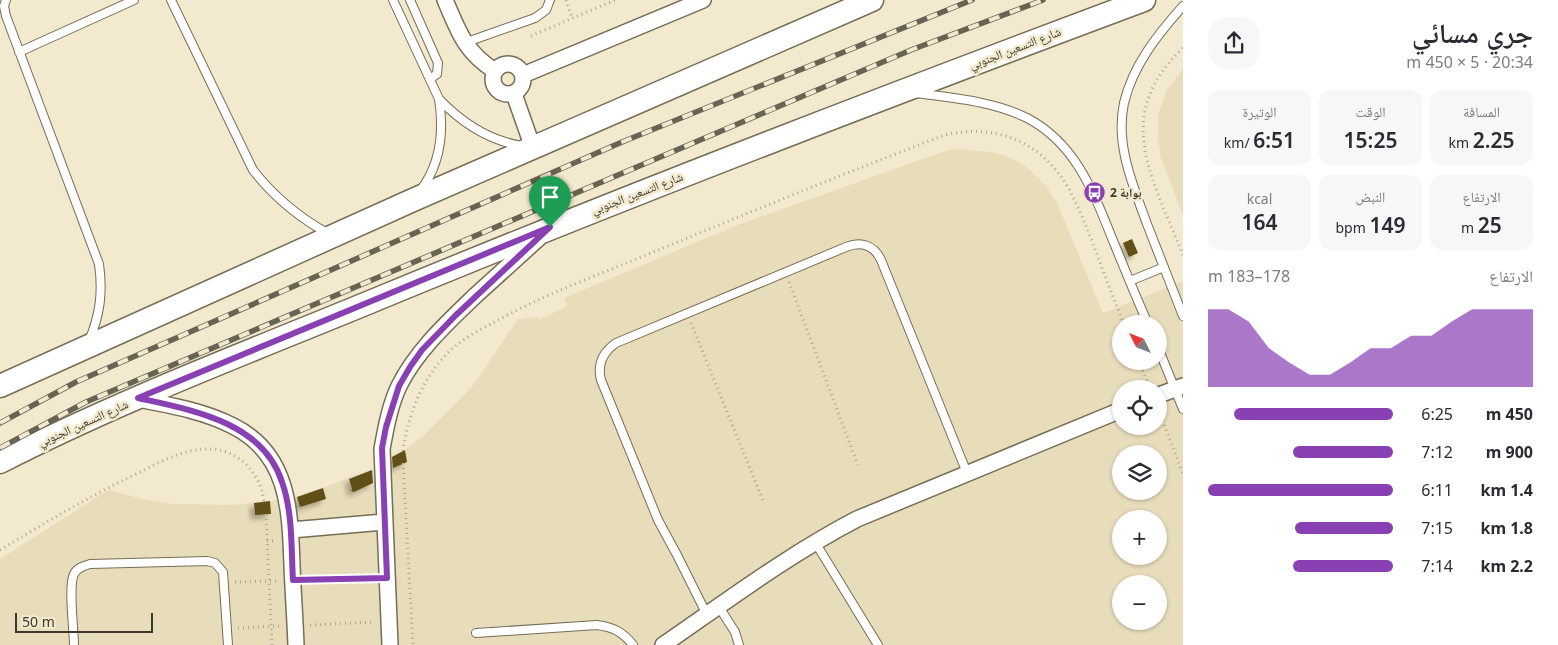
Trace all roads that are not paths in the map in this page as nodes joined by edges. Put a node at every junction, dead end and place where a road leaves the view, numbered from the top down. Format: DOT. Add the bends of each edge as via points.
graph roads {
  1 [pos="134,0"];
  2 [pos="171,0"];
  3 [pos="393,0"];
  4 [pos="410,0"];
  5 [pos="444,0"];
  6 [pos="550,0"];
  7 [pos="703,0"];
  8 [pos="872,0"];
  9 [pos="1144,0"];
  10 [pos="4,2"];
  11 [pos="1183,6"];
  12 [pos="464,43"];
  13 [pos="19,52"];
  14 [pos="495,71"];
  15 [pos="523,75"];
  16 [pos="430,79"];
  17 [pos="899,91"];
  18 [pos="514,94"];
  19 [pos="439,99"];
  20 [pos="532,148"];
  21 [pos="413,200"];
  22 [pos="550,227"];
  23 [pos="333,236"];
  24 [pos="1164,267"];
  25 [pos="1130,281"];
  26 [pos="1144,315"];
  27 [pos="1183,316"];
  28 [pos="86,347"];
  29 [pos="1168,367"];
  30 [pos="0,386"];
  31 [pos="1179,388"];
  32 [pos="1167,392"];
  33 [pos="138,398"];
  34 [pos="1183,409"];
  35 [pos="1112,414"];
  36 [pos="0,462"];
  37 [pos="967,473"];
  38 [pos="384,522"];
  39 [pos="291,530"];
  40 [pos="815,542"];
  41 [pos="713,611"];
  42 [pos="476,633"];
  43 [pos="74,645"];
  44 [pos="228,645"];
  45 [pos="296,645"];
  46 [pos="390,645"];
  47 [pos="633,645"];
  48 [pos="663,645"];
  49 [pos="739,645"];
  50 [pos="878,645"];
  1 -- 13 [label="lane"];
  2 -- 23 [label="lane" via="253,170 290,209"];
  3 -- 16 [label="lane"];
  4 -- 16 [label="lane" via="438,67 437,74"];
  5 -- 12 [label="street"];
  6 -- 12 [label="lane" via="546,10 535,18"];
  7 -- 15 [label="street"];
  8 -- 20 [label="main road"];
  9 -- 17 [label="main road, شارع التسعين الجنوبي"];
  10 -- 13 [label="lane"];
  11 -- 24 [label="lane" via="1161,31 1139,66 1124,103 1122,126 1126,162"];
  12 -- 14 [label="street"];
  13 -- 28 [label="lane" via="99,264 102,286 100,309"];
  14 -- 15 [label="street" via="511,64"];
  14 -- 18 [label="street" via="495,87 503,94"];
  15 -- 18 [label="street" via="522,86"];
  16 -- 19 [label="lane"];
  17 -- 22 [label="main road, شارع التسعين الجنوبي"];
  17 -- 25 [label="lane" via="977,102 1027,118 1045,130 1073,158 1093,190"];
  18 -- 20 [label="street"];
  19 -- 20 [label="lane" via="462,120 488,136"];
  19 -- 21 [label="lane" via="442,134 438,152 424,186"];
  20 -- 21 [label="main road"];
  21 -- 23 [label="main road"];
  22 -- 33 [label="main road, شارع التسعين الجنوبي"];
  22 -- 38 [label="street" via="436,334 399,386 382,448"];
  23 -- 28 [label="main road"];
  24 -- 25 [label="lane"];
  24 -- 27 [label="lane"];
  25 -- 26 [label="lane"];
  28 -- 30 [label="main road"];
  29 -- 31 [label="lane"];
  31 -- 32 [label="street"];
  31 -- 34 [label="lane"];
  33 -- 36 [label="main road, شارع التسعين الجنوبي"];
  33 -- 39 [label="street" via="215,419 248,436 268,456 282,480"];
  35 -- 37 [label="street"];
  37 -- 40 [label="street" via="856,519"];
  37 -- 41 [label="lane" via="878,254 866,245 852,244 616,343 602,359 600,373 658,520"];
  38 -- 39 [label="street"];
  38 -- 46 [label="street"];
  39 -- 45 [label="street"];
  40 -- 41 [label="street"];
  40 -- 50 [label="lane"];
  41 -- 48 [label="street"];
  41 -- 49 [label="lane" via="735,632"];
  42 -- 47 [label="lane" via="597,625 615,629"];
  43 -- 44 [label="lane" via="72,580 83,566 207,561 221,568"];
}
